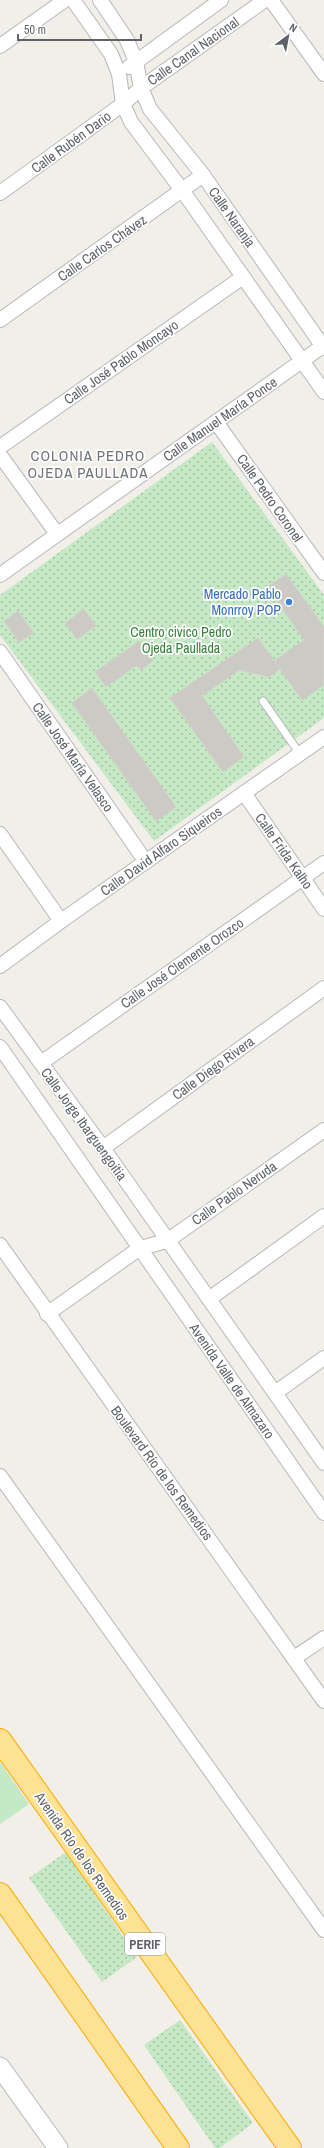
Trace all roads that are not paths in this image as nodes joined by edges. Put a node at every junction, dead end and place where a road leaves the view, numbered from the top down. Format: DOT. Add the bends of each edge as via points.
graph roads {
  1 [pos="65,0"];
  2 [pos="73,0"];
  3 [pos="100,0"];
  4 [pos="221,0"];
  5 [pos="266,0"];
  6 [pos="271,0"];
  7 [pos="0,46"];
  8 [pos="136,62"];
  9 [pos="119,74"];
  10 [pos="324,74"];
  11 [pos="141,88"];
  12 [pos="123,104"];
  13 [pos="203,175"];
  14 [pos="182,190"];
  15 [pos="0,193"];
  16 [pos="243,277"];
  17 [pos="0,320"];
  18 [pos="323,347"];
  19 [pos="302,361"];
  20 [pos="324,392"];
  21 [pos="216,422"];
  22 [pos="0,447"];
  23 [pos="0,455"];
  24 [pos="57,534"];
  25 [pos="324,574"];
  26 [pos="0,575"];
  27 [pos="0,652"];
  28 [pos="263,701"];
  29 [pos="324,737"];
  30 [pos="300,754"];
  31 [pos="244,793"];
  32 [pos="0,834"];
  33 [pos="146,862"];
  34 [pos="324,862"];
  35 [pos="302,878"];
  36 [pos="324,909"];
  37 [pos="61,921"];
  38 [pos="0,966"];
  39 [pos="324,988"];
  40 [pos="0,1007"];
  41 [pos="0,1047"];
  42 [pos="41,1063"];
  43 [pos="324,1130"];
  44 [pos="102,1148"];
  45 [pos="324,1216"];
  46 [pos="167,1241"];
  47 [pos="0,1245"];
  48 [pos="140,1248"];
  49 [pos="209,1299"];
  50 [pos="48,1314"];
  51 [pos="324,1358"];
  52 [pos="275,1393"];
  53 [pos="324,1463"];
  54 [pos="0,1476"];
  55 [pos="324,1513"];
  56 [pos="324,1638"];
  57 [pos="294,1658"];
  58 [pos="324,1701"];
  59 [pos="0,1740"];
  60 [pos="0,1894"];
  61 [pos="324,1930"];
  62 [pos="0,2067"];
  63 [pos="58,2148"];
  64 [pos="178,2148"];
  65 [pos="290,2148"];
  1 -- 7 [label="street"];
  2 -- 9 [label="street, Calle Naranja" via="111,54"];
  3 -- 8 [label="street, Calle Naranja" via="127,40"];
  4 -- 8 [label="street"];
  5 -- 11 [label="street, Calle Canal Nacional"];
  6 -- 10 [label="street"];
  8 -- 9 [label="street"];
  8 -- 11 [label="street, Calle Naranja"];
  9 -- 12 [label="street, Calle Naranja"];
  11 -- 12 [label="street, Calle Rubén Dario"];
  11 -- 13 [label="street, Calle Naranja" via="150,109"];
  12 -- 14 [label="street, Calle Naranja" via="131,122"];
  12 -- 15 [label="street, Calle Rubén Dario"];
  13 -- 14 [label="street, Calle Carlos Chávez"];
  13 -- 18 [label="street, Calle Naranja"];
  14 -- 16 [label="street, Calle Naranja"];
  14 -- 17 [label="street, Calle Carlos Chávez"];
  16 -- 19 [label="street, Calle Naranja"];
  16 -- 22 [label="street, Calle José Pablo Moncayo"];
  18 -- 19 [label="street, Calle Manuel María Ponce"];
  19 -- 20 [label="street, Calle Naranja"];
  19 -- 21 [label="street, Calle Manuel María Ponce"];
  21 -- 24 [label="street, Calle Manuel María Ponce"];
  21 -- 25 [label="street, Calle Pedro Coronel"];
  23 -- 24 [label="street"];
  24 -- 26 [label="street, Calle Manuel María Ponce"];
  27 -- 33 [label="street, Calle José María Velasco"];
  28 -- 30 [label="lane"];
  29 -- 30 [label="street, Calle David Alfaro Siqueiros"];
  30 -- 31 [label="street, Calle David Alfaro Siqueiros"];
  31 -- 33 [label="street, Calle David Alfaro Siqueiros"];
  31 -- 35 [label="street, Calle Frida Kalho"];
  32 -- 37 [label="street"];
  33 -- 37 [label="street, Calle David Alfaro Siqueiros"];
  34 -- 35 [label="street, Calle José Clemente Orozco"];
  35 -- 36 [label="street, Calle Frida Kalho"];
  35 -- 42 [label="street, Calle José Clemente Orozco"];
  37 -- 38 [label="street, Calle David Alfaro Siqueiros"];
  39 -- 44 [label="street, Calle Diego Rivera"];
  40 -- 42 [label="street, Calle Jorge Ibarguengoitia"];
  41 -- 48 [label="street, Calle Jorge Ibarguengoitia"];
  42 -- 44 [label="street, Calle Jorge Ibarguengoitia"];
  43 -- 46 [label="street, Calle Pablo Neruda"];
  44 -- 46 [label="street, Calle Jorge Ibarguengoitia"];
  45 -- 49 [label="street"];
  46 -- 48 [label="street, Calle Pablo Neruda"];
  46 -- 49 [label="street, Avenida Valle de Almazaro"];
  47 -- 50 [label="street, Boulevard Río de los Remedios"];
  48 -- 50 [label="street"];
  48 -- 55 [label="street, Avenida Valle de Almazaro"];
  49 -- 52 [label="street, Avenida Valle de Almazaro"];
  50 -- 57 [label="street, Boulevard Río de los Remedios"];
  51 -- 52 [label="street"];
  52 -- 53 [label="street, Avenida Valle de Almazaro"];
  54 -- 61 [label="street"];
  56 -- 57 [label="street"];
  57 -- 58 [label="street, Boulevard Río de los Remedios"];
  59 -- 65 [label="highway, Avenida Río de los Remedios / PERIF"];
  60 -- 64 [label="highway"];
  62 -- 63 [label="street"];
}
